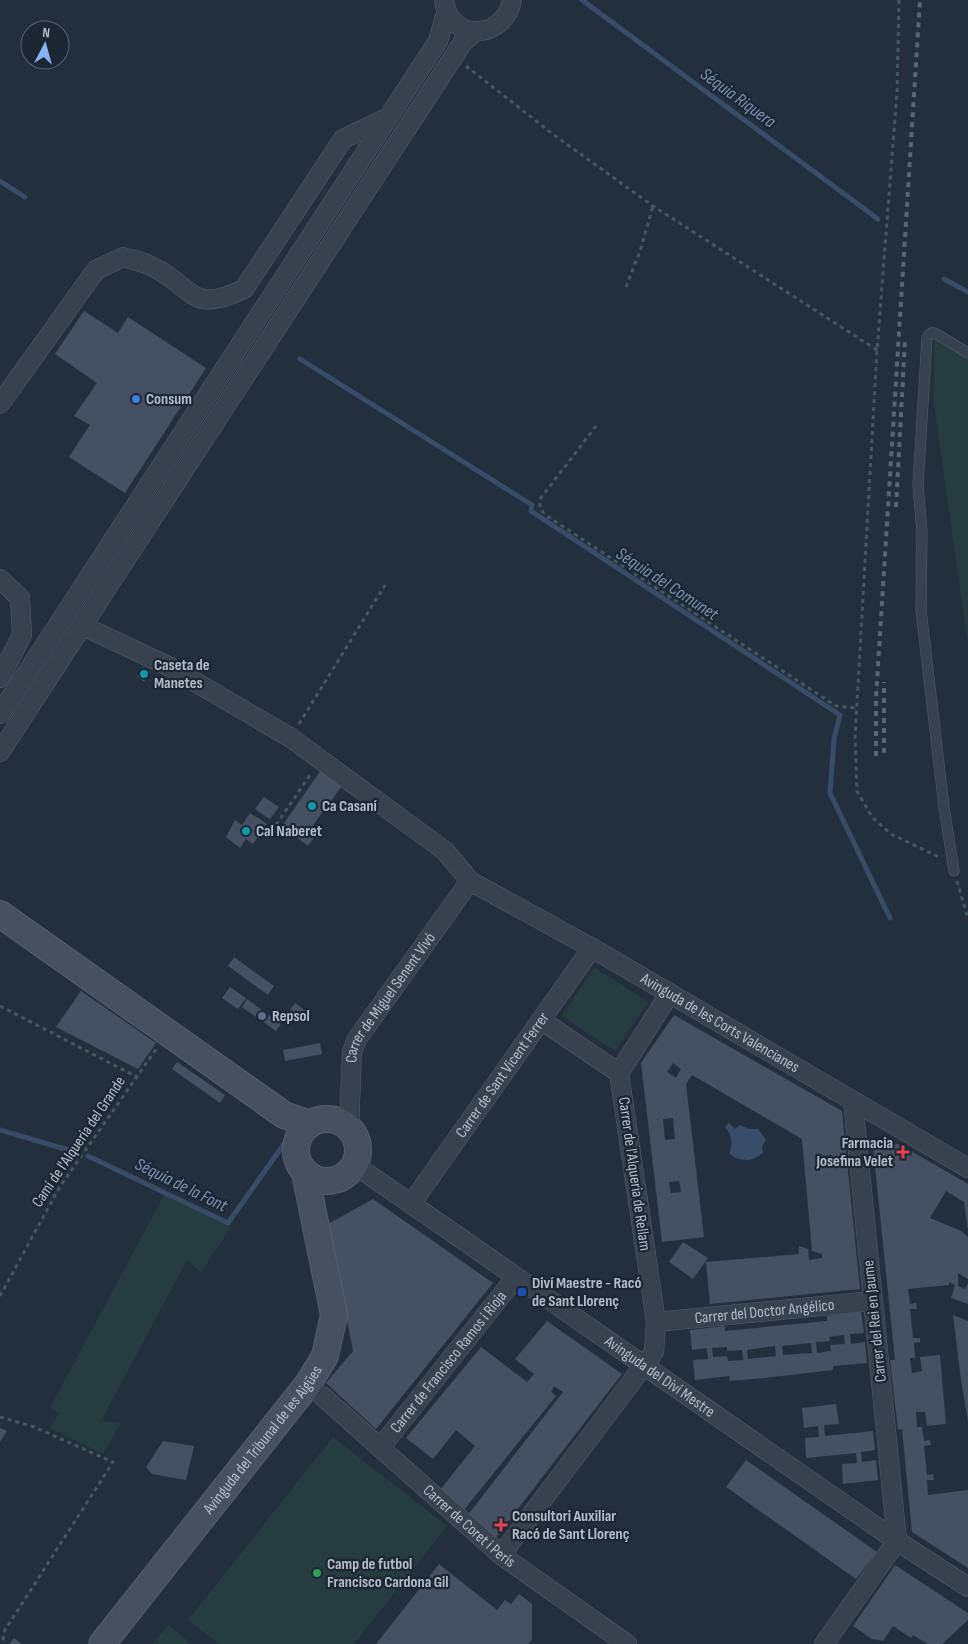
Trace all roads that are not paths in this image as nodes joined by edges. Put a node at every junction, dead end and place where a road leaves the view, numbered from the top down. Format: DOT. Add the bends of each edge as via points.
graph roads {
  1 [pos="512,0"];
  2 [pos="445,7"];
  3 [pos="475,32"];
  4 [pos="388,118"];
  5 [pos="968,353"];
  6 [pos="0,404"];
  7 [pos="0,579"];
  8 [pos="83,626"];
  9 [pos="0,678"];
  10 [pos="0,714"];
  11 [pos="0,752"];
  12 [pos="954,871"];
  13 [pos="470,881"];
  14 [pos="0,914"];
  15 [pos="592,948"];
  16 [pos="670,993"];
  17 [pos="541,1020"];
  18 [pos="619,1073"];
  19 [pos="853,1101"];
  20 [pos="349,1128"];
  21 [pos="303,1132"];
  22 [pos="354,1164"];
  23 [pos="968,1168"];
  24 [pos="316,1177"];
  25 [pos="411,1204"];
  26 [pos="516,1276"];
  27 [pos="873,1301"];
  28 [pos="656,1322"];
  29 [pos="645,1366"];
  30 [pos="320,1396"];
  31 [pos="380,1448"];
  32 [pos="897,1541"];
  33 [pos="501,1555"];
  34 [pos="968,1587"];
  35 [pos="102,1644"];
  36 [pos="627,1644"];
  37 [pos="824,1644"];
  1 -- 3 [label="street" via="510,13 495,28"];
  2 -- 3 [label="street" via="457,26"];
  2 -- 4 [label="street" via="438,41"];
  3 -- 8 [label="street" via="463,42"];
  4 -- 6 [label="street" via="343,138 244,289 222,299 198,299 153,267 123,257 96,270"];
  4 -- 10 [label="street"];
  5 -- 12 [label="lane" via="935,333 927,338 918,485 922,532 921,610"];
  7 -- 9 [label="street" via="20,598 22,635"];
  8 -- 11 [label="street"];
  8 -- 13 [label="street" via="168,666 291,738 445,851"];
  13 -- 15 [label="street, Avinguda de les Corts Valencianes"];
  13 -- 20 [label="street, Carrer de Miguel Senent Vivó" via="357,1039 352,1052"];
  14 -- 21 [label="street" via="168,1031"];
  15 -- 16 [label="street, Avinguda de les Corts Valencianes"];
  15 -- 17 [label="street, Carrer de Sant Vicent Ferrer"];
  16 -- 18 [label="street"];
  16 -- 19 [label="street, Avinguda de les Corts Valencianes"];
  17 -- 18 [label="street"];
  17 -- 25 [label="street, Carrer de Sant Vicent Ferrer"];
  18 -- 28 [label="street, Carrer de l'Alqueria de Rellam"];
  19 -- 23 [label="street, Avinguda de les Corts Valencianes"];
  19 -- 27 [label="street, Carrer del Rei en Jaume"];
  20 -- 21 [label="street" via="330,1119 320,1120"];
  20 -- 22 [label="street" via="358,1149"];
  21 -- 24 [label="street" via="296,1158"];
  22 -- 24 [label="street" via="344,1176"];
  22 -- 25 [label="street, Avinguda del Diví Mestre"];
  24 -- 35 [label="street, Avinguda del Tribunal de les Aigües" via="313,1205 334,1315 325,1356 308,1384"];
  25 -- 26 [label="street, Avinguda del Diví Mestre"];
  26 -- 29 [label="street, Avinguda del Diví Mestre"];
  26 -- 31 [label="street, Carrer de Francisco Ramos i Rioja"];
  27 -- 28 [label="street, Carrer del Doctor Angélico"];
  27 -- 32 [label="street, Carrer del Rei en Jaume"];
  28 -- 29 [label="street, Carrer de l'Alqueria de Rellam" via="654,1352"];
  29 -- 32 [label="street, Avinguda del Diví Mestre"];
  29 -- 33 [label="street, Carrer de l'Alqueria de Rellam"];
  30 -- 31 [label="street, Carrer de Coret i Peris"];
  31 -- 33 [label="street, Carrer de Coret i Peris"];
  32 -- 34 [label="street, Avinguda del Diví Mestre"];
  32 -- 37 [label="street"];
  33 -- 36 [label="street, Carrer de Coret i Peris"];
}
